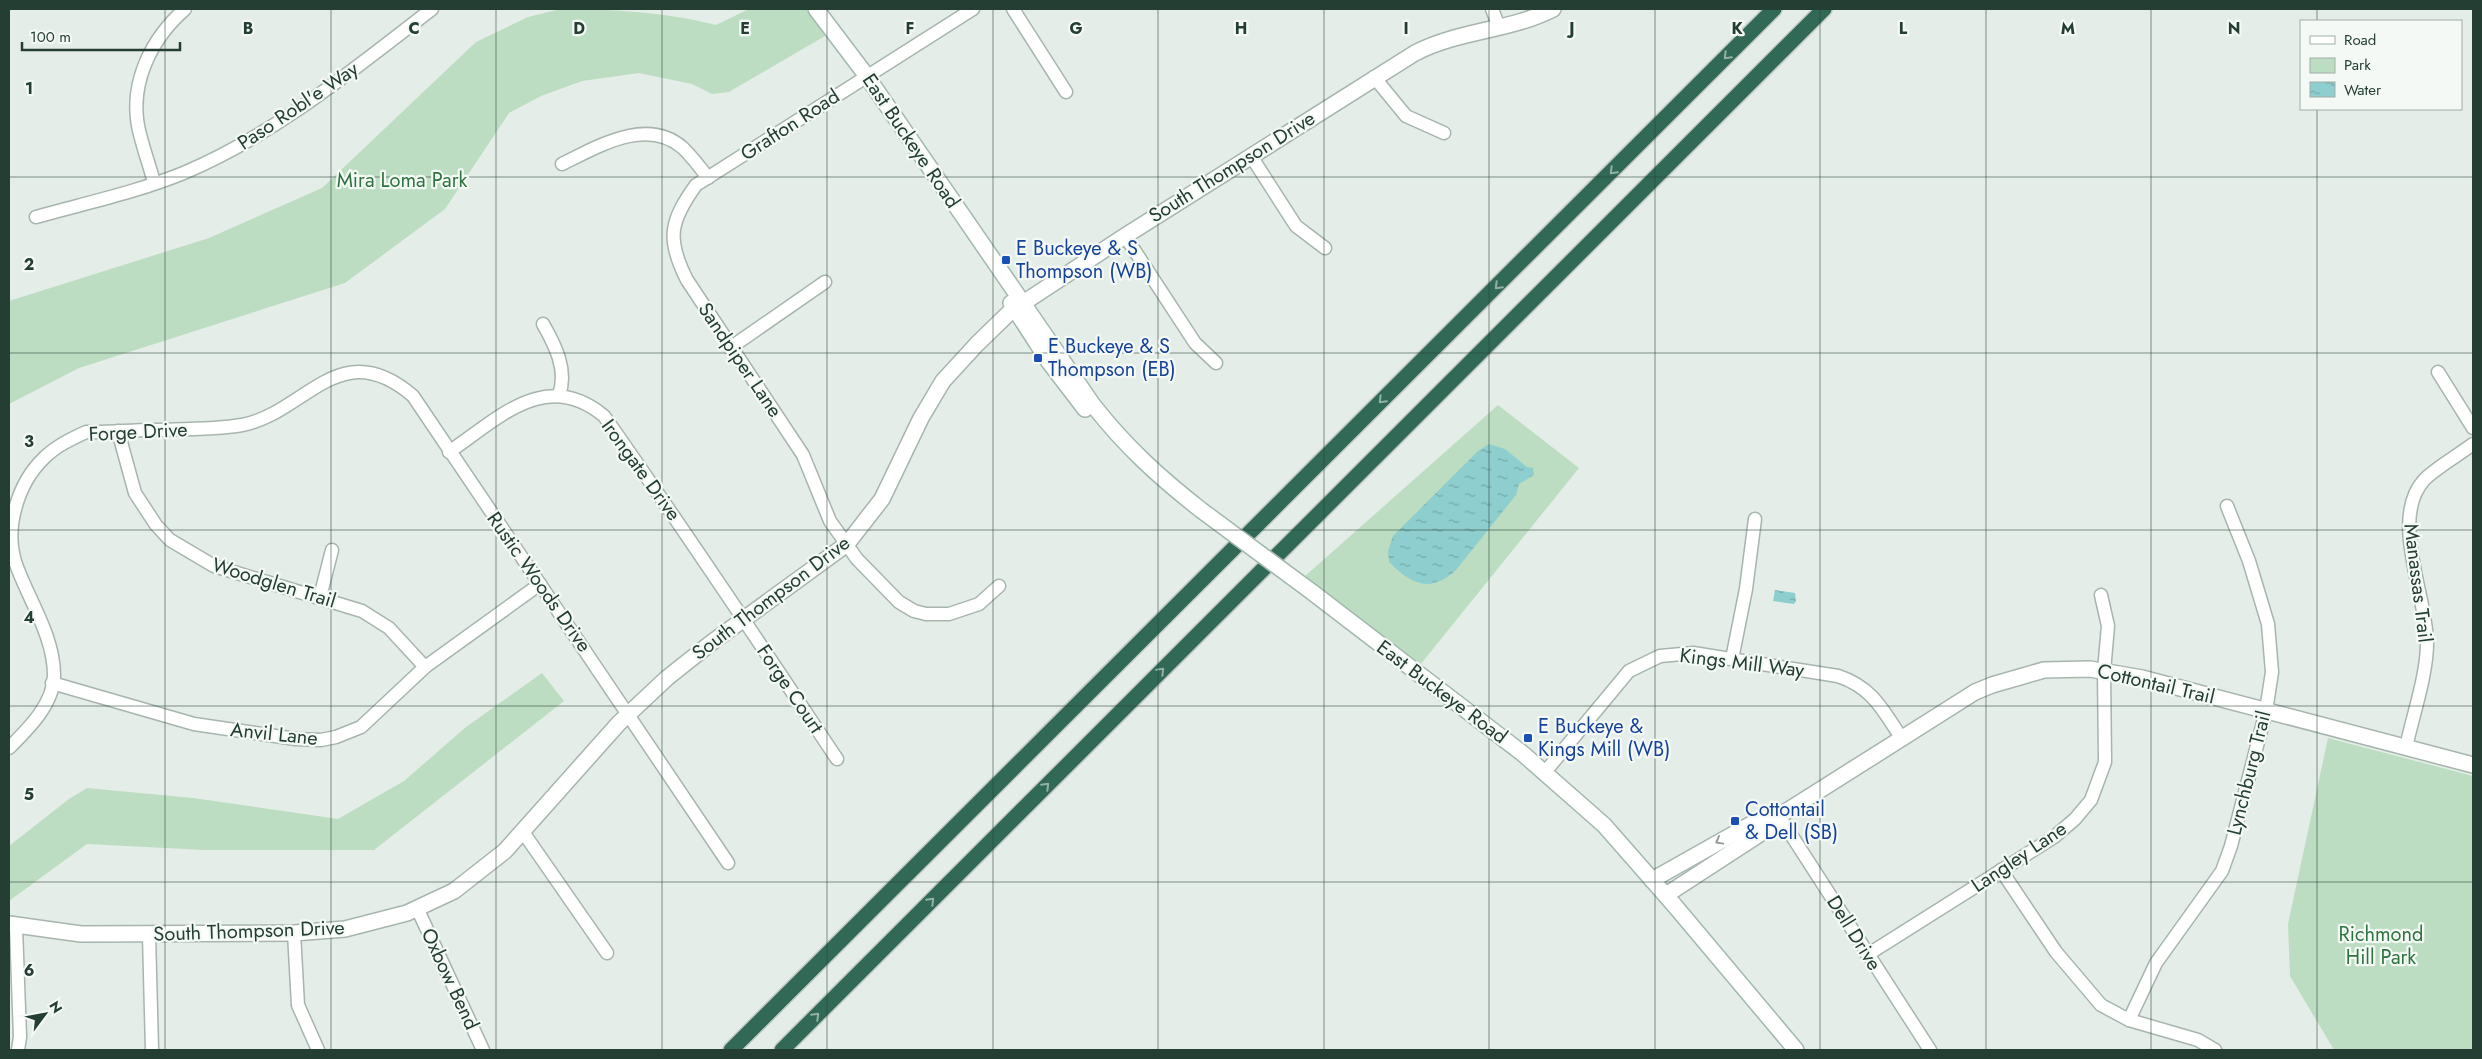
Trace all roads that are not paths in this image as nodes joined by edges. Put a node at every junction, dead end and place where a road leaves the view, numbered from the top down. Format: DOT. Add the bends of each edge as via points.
graph roads {
  1 [pos="185,9"];
  2 [pos="432,9"];
  3 [pos="816,9"];
  4 [pos="827,9"];
  5 [pos="973,9"];
  6 [pos="1013,9"];
  7 [pos="1492,9"];
  8 [pos="1553,9"];
  9 [pos="1774,9"];
  10 [pos="1824,9"];
  11 [pos="1499,26"];
  12 [pos="851,53"];
  13 [pos="866,75"];
  14 [pos="1374,77"];
  15 [pos="1066,92"];
  16 [pos="1444,133"];
  17 [pos="1251,156"];
  18 [pos="562,164"];
  19 [pos="708,178"];
  20 [pos="154,182"];
  21 [pos="36,217"];
  22 [pos="1125,236"];
  23 [pos="1325,248"];
  24 [pos="825,282"];
  25 [pos="1018,306"];
  26 [pos="543,324"];
  27 [pos="730,348"];
  28 [pos="1216,363"];
  29 [pos="2438,372"];
  30 [pos="559,395"];
  31 [pos="2473,428"];
  32 [pos="118,430"];
  33 [pos="2473,444"];
  34 [pos="450,452"];
  35 [pos="2227,506"];
  36 [pos="1755,519"];
  37 [pos="847,544"];
  38 [pos="332,550"];
  39 [pos="540,584"];
  40 [pos="999,586"];
  41 [pos="2101,595"];
  42 [pos="320,597"];
  43 [pos="744,618"];
  44 [pos="1732,659"];
  45 [pos="425,667"];
  46 [pos="2104,671"];
  47 [pos="52,683"];
  48 [pos="2266,712"];
  49 [pos="629,713"];
  50 [pos="1902,739"];
  51 [pos="2406,747"];
  52 [pos="9,748"];
  53 [pos="837,759"];
  54 [pos="2473,764"];
  55 [pos="1545,772"];
  56 [pos="1779,816"];
  57 [pos="524,832"];
  58 [pos="728,863"];
  59 [pos="2001,870"];
  60 [pos="1652,880"];
  61 [pos="1666,896"];
  62 [pos="417,908"];
  63 [pos="13,926"];
  64 [pos="294,933"];
  65 [pos="150,935"];
  66 [pos="607,953"];
  67 [pos="1867,955"];
  68 [pos="2129,1020"];
  69 [pos="18,1050"];
  70 [pos="152,1050"];
  71 [pos="318,1050"];
  72 [pos="483,1050"];
  73 [pos="731,1050"];
  74 [pos="782,1050"];
  75 [pos="1796,1050"];
  76 [pos="1930,1050"];
  77 [pos="2215,1050"];
  1 -- 20 [label="street" via="155,42 144,64 137,97 138,125"];
  2 -- 20 [label="street, Paso Robl'e Way" via="321,94 269,129 184,173"];
  3 -- 12 [label="street, East Buckeye Road"];
  4 -- 12 [label="street, East Buckeye Road"];
  5 -- 13 [label="street, Grafton Road"];
  6 -- 15 [label="street"];
  7 -- 11 [label="street"];
  8 -- 11 [label="street, South Thompson Drive"];
  9 -- 73 [label="highway, one-way"];
  74 -- 10 [label="highway, one-way"];
  11 -- 14 [label="street, South Thompson Drive" via="1436,42"];
  12 -- 13 [label="street, East Buckeye Road"];
  13 -- 19 [label="street, Grafton Road"];
  13 -- 25 [label="street, East Buckeye Road"];
  14 -- 16 [label="street" via="1406,116"];
  14 -- 17 [label="street, South Thompson Drive"];
  17 -- 22 [label="street, South Thompson Drive"];
  17 -- 23 [label="street" via="1296,226"];
  18 -- 19 [label="street" via="614,140 644,135 675,142"];
  19 -- 27 [label="street, Sandpiper Lane" via="696,184 680,207 674,244 676,258 687,280"];
  20 -- 21 [label="street, Paso Robl'e Way"];
  22 -- 25 [label="street, South Thompson Drive"];
  22 -- 28 [label="street" via="1195,343"];
  24 -- 27 [label="street"];
  25 -- 37 [label="street, South Thompson Drive" via="943,381 921,418 882,499"];
  25 -- 55 [label="street, East Buckeye Road, bridge" via="1059,377 1098,426 1135,463 1159,477 1312,592"];
  26 -- 30 [label="street" via="560,359 562,382"];
  27 -- 37 [label="street, Sandpiper Lane" via="803,455 830,521"];
  29 -- 31 [label="street"];
  30 -- 34 [label="street, Irongate Drive" via="522,402"];
  30 -- 43 [label="street, Irongate Drive" via="579,400 604,416"];
  32 -- 34 [label="street, Forge Drive" via="217,428 244,424 275,411 330,377 364,373 399,384 413,396"];
  32 -- 42 [label="street, Woodglen Trail" via="135,493 156,526 170,540 214,566"];
  32 -- 47 [label="street, Forge Drive" via="86,432 52,451 37,466 18,498 12,526 13,551 50,646"];
  33 -- 51 [label="street, Manassas Trail" via="2423,480 2410,508 2407,528 2427,642"];
  34 -- 39 [label="street, Rustic Woods Drive"];
  35 -- 48 [label="street, Lynchburg Trail" via="2249,561 2268,624 2272,672"];
  36 -- 44 [label="street"];
  37 -- 40 [label="street, Sandpiper Lane" via="899,602 920,612 936,615 958,612 979,604"];
  37 -- 43 [label="street, South Thompson Drive"];
  38 -- 42 [label="street"];
  39 -- 45 [label="street, Anvil Lane"];
  39 -- 49 [label="street, Rustic Woods Drive"];
  41 -- 46 [label="street, Langley Lane" via="2108,626"];
  42 -- 45 [label="street, Woodglen Trail" via="377,619 390,628"];
  43 -- 49 [label="street, South Thompson Drive" via="667,678"];
  43 -- 53 [label="street, Forge Court"];
  44 -- 50 [label="street, Kings Mill Way" via="1852,681 1876,700"];
  44 -- 55 [label="street, Kings Mill Way" via="1682,653 1660,656 1629,671"];
  45 -- 47 [label="street, Anvil Lane" via="361,727 321,740 194,724"];
  46 -- 48 [label="street, Cottontail Trail" via="2142,678"];
  46 -- 50 [label="street, Cottontail Trail" via="2044,670 1992,685 1975,692"];
  46 -- 59 [label="street, Langley Lane" via="2105,762 2091,800 2054,837"];
  47 -- 52 [label="street, Forge Drive" via="40,715"];
  48 -- 51 [label="street, Cottontail Trail"];
  48 -- 68 [label="street, Lynchburg Trail" via="2222,871 2156,963"];
  49 -- 57 [label="street, South Thompson Drive"];
  49 -- 58 [label="street, Rustic Woods Drive"];
  50 -- 56 [label="street, Cottontail Trail"];
  51 -- 54 [label="street, Cottontail Trail"];
  55 -- 60 [label="street, East Buckeye Road" via="1604,825"];
  56 -- 60 [label="street, Cottontail Trail, one-way" via="1762,818"];
  56 -- 61 [label="street, Cottontail Trail" via="1769,828"];
  56 -- 67 [label="street, Dell Drive"];
  57 -- 62 [label="street, South Thompson Drive" via="467,882"];
  57 -- 66 [label="street"];
  59 -- 67 [label="street, Langley Lane"];
  59 -- 68 [label="street" via="2056,952 2101,1005"];
  60 -- 61 [label="street, East Buckeye Road"];
  61 -- 75 [label="street, East Buckeye Road"];
  62 -- 64 [label="street, South Thompson Drive" via="345,929"];
  62 -- 72 [label="street, Oxbow Bend"];
  63 -- 65 [label="street, South Thompson Drive" via="81,934"];
  63 -- 69 [label="street" via="20,1037"];
  64 -- 65 [label="street, South Thompson Drive"];
  64 -- 71 [label="street" via="298,1005"];
  65 -- 70 [label="street"];
  67 -- 76 [label="street, Dell Drive"];
  68 -- 77 [label="street" via="2198,1040"];
}
